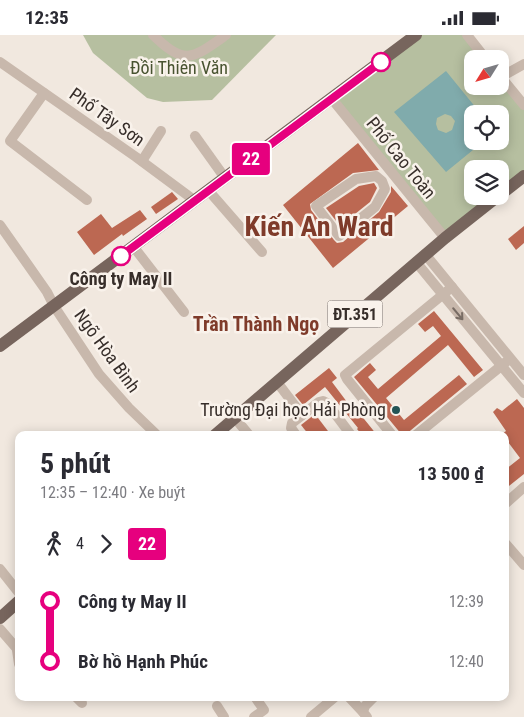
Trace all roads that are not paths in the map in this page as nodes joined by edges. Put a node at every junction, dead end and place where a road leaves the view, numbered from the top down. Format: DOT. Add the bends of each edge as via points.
graph roads {
  1 [pos="153,35"];
  2 [pos="226,35"];
  3 [pos="467,35"];
  4 [pos="412,36"];
  5 [pos="479,50"];
  6 [pos="0,62"];
  7 [pos="524,65"];
  8 [pos="509,73"];
  9 [pos="509,87"];
  10 [pos="44,93"];
  11 [pos="332,99"];
  12 [pos="524,105"];
  13 [pos="161,131"];
  14 [pos="195,136"];
  15 [pos="142,161"];
  16 [pos="392,173"];
  17 [pos="524,177"];
  18 [pos="225,178"];
  19 [pos="382,181"];
  20 [pos="509,188"];
  21 [pos="208,191"];
  22 [pos="87,200"];
  23 [pos="194,200"];
  24 [pos="486,205"];
  25 [pos="0,225"];
  26 [pos="445,238"];
  27 [pos="133,247"];
  28 [pos="262,252"];
  29 [pos="421,258"];
  30 [pos="452,287"];
  31 [pos="442,295"];
  32 [pos="54,306"];
  33 [pos="184,312"];
  34 [pos="0,346"];
  35 [pos="510,359"];
  36 [pos="502,366"];
  37 [pos="524,375"];
  38 [pos="277,382"];
  39 [pos="524,393"];
  40 [pos="302,415"];
  41 [pos="235,418"];
  42 [pos="154,431"];
  43 [pos="220,431"];
  44 [pos="246,431"];
  45 [pos="294,431"];
  46 [pos="348,431"];
  47 [pos="389,431"];
  48 [pos="421,431"];
  49 [pos="524,487"];
  50 [pos="509,500"];
  51 [pos="509,548"];
  52 [pos="524,565"];
  53 [pos="0,569"];
  54 [pos="15,588"];
  55 [pos="15,605"];
  56 [pos="0,618"];
  57 [pos="0,629"];
  58 [pos="15,646"];
  59 [pos="258,701"];
  60 [pos="330,701"];
  61 [pos="352,701"];
  62 [pos="370,701"];
  63 [pos="217,706"];
  64 [pos="365,715"];
  65 [pos="224,717"];
  66 [pos="254,717"];
  67 [pos="311,717"];
  1 -- 2 [label="street" via="177,55 190,57"];
  3 -- 5 [label="street"];
  4 -- 11 [label="main road"];
  6 -- 10 [label="street, Phố Tây Sơn"];
  7 -- 8 [label="street"];
  9 -- 12 [label="street"];
  10 -- 15 [label="street, Phố Tây Sơn"];
  10 -- 22 [label="street" via="10,141"];
  11 -- 16 [label="street, Phố Cao Toàn"];
  11 -- 18 [label="main road"];
  13 -- 15 [label="street"];
  14 -- 18 [label="street"];
  15 -- 23 [label="street, Phố Tây Sơn"];
  16 -- 19 [label="street"];
  16 -- 26 [label="street, Phố Cao Toàn"];
  17 -- 20 [label="main road, ĐT.351"];
  18 -- 21 [label="main road"];
  19 -- 19 [label="street" via="385,189 375,207 339,236 316,206 356,179 376,176"];
  21 -- 23 [label="main road"];
  21 -- 28 [label="street"];
  23 -- 27 [label="main road"];
  24 -- 26 [label="main road, ĐT.351"];
  25 -- 32 [label="street, Ngõ Hòa Bình" via="48,292"];
  26 -- 29 [label="main road, ĐT.351"];
  27 -- 32 [label="main road"];
  27 -- 33 [label="street"];
  29 -- 30 [label="street"];
  29 -- 31 [label="street"];
  29 -- 38 [label="main road, ĐT.351"];
  30 -- 31 [label="street"];
  30 -- 35 [label="street"];
  31 -- 36 [label="street, one-way"];
  31 -- 47 [label="street" via="345,375"];
  32 -- 34 [label="main road"];
  32 -- 42 [label="street, Ngõ Hòa Bình" via="99,374"];
  35 -- 36 [label="street"];
  35 -- 37 [label="street"];
  36 -- 39 [label="street"];
  36 -- 48 [label="street"];
  38 -- 40 [label="street"];
  38 -- 41 [label="main road, ĐT.351"];
  40 -- 45 [label="street" via="292,423"];
  40 -- 46 [label="street" via="323,401"];
  41 -- 43 [label="main road, ĐT.351"];
  41 -- 44 [label="street"];
  49 -- 50 [label="street"];
  51 -- 52 [label="street"];
  53 -- 54 [label="street"];
  55 -- 56 [label="main road"];
  57 -- 58 [label="street"];
  59 -- 66 [label="street" via="264,710"];
  60 -- 67 [label="street"];
  61 -- 64 [label="street"];
  62 -- 64 [label="street" via="365,706"];
  63 -- 65 [label="street"];
}
